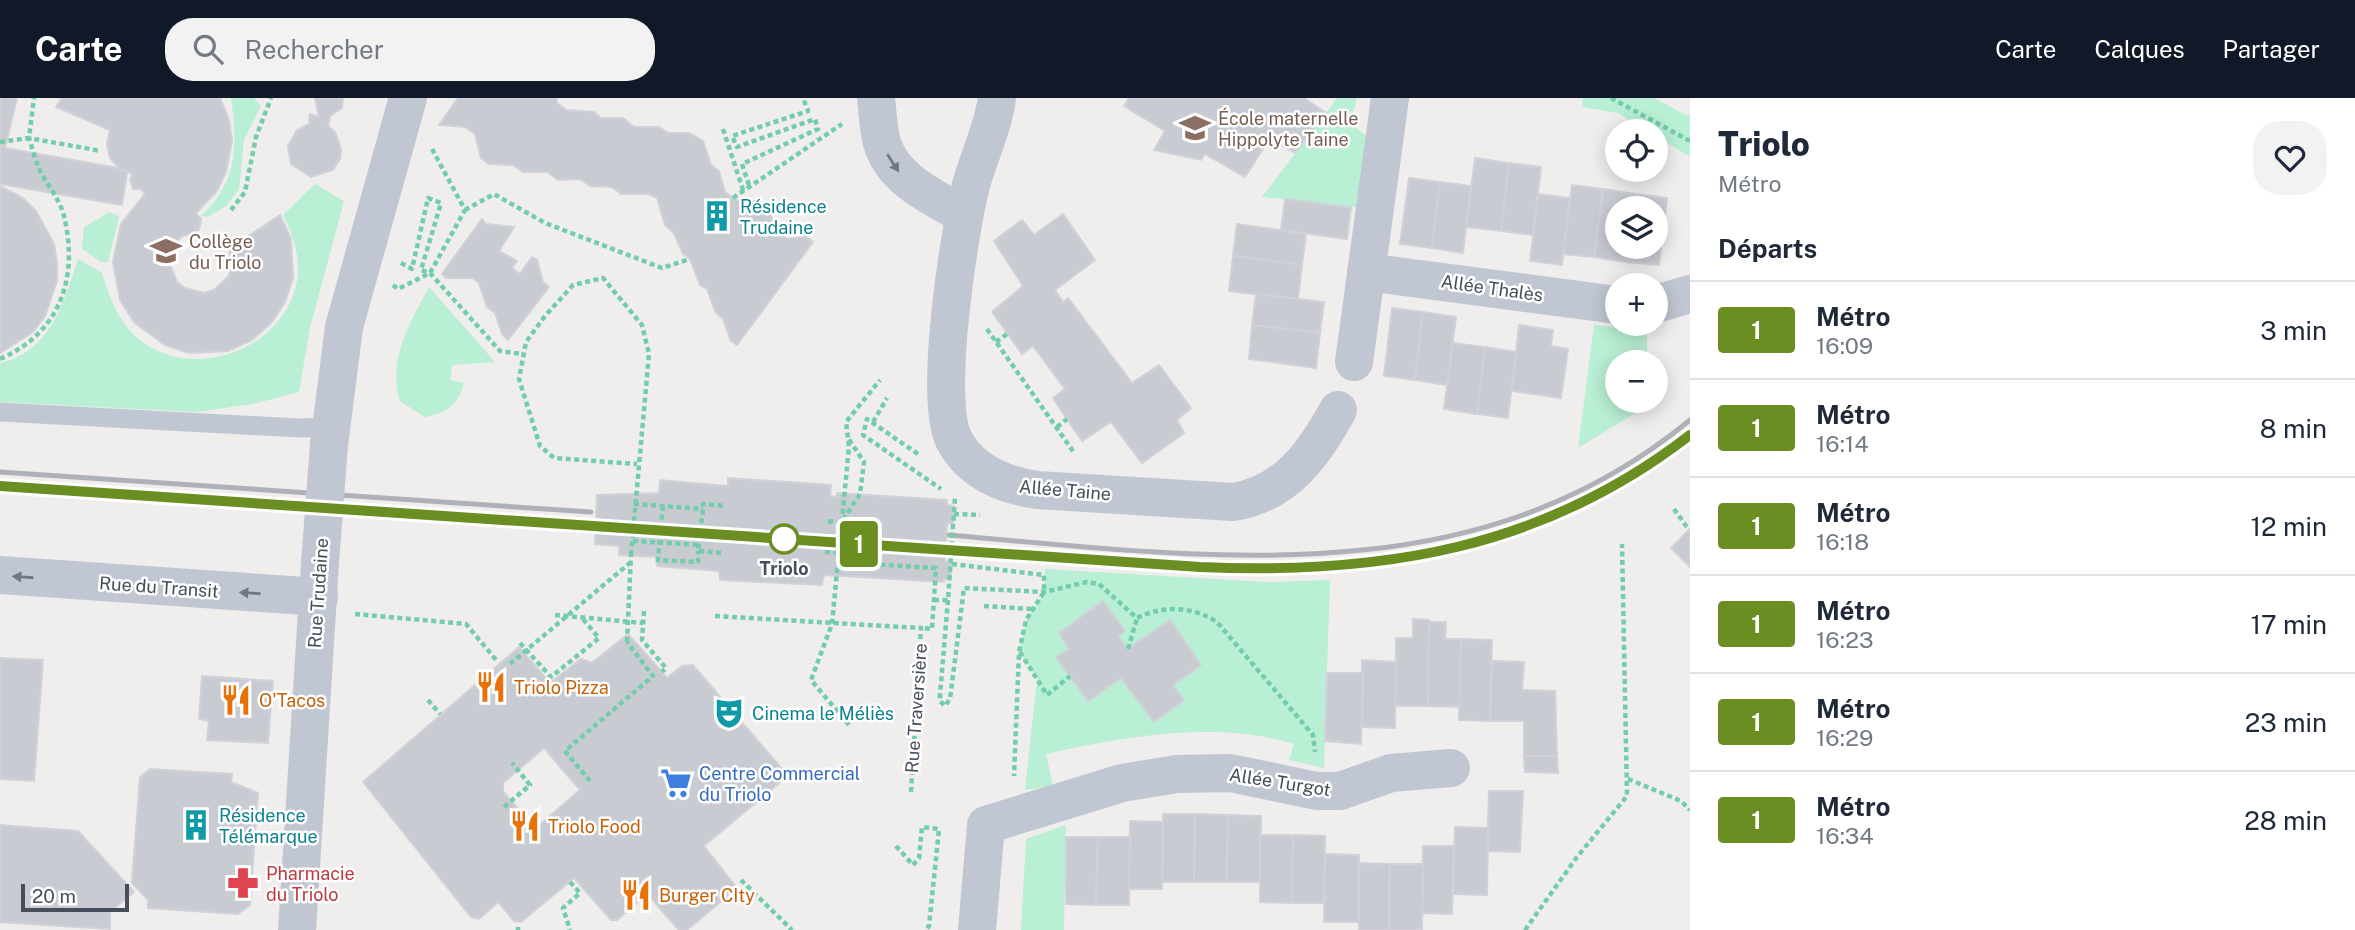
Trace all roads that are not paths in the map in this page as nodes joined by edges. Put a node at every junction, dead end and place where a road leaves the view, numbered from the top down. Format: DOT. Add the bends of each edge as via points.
graph roads {
  1 [pos="408,98"];
  2 [pos="997,98"];
  3 [pos="1390,98"];
  4 [pos="862,109"];
  5 [pos="964,215"];
  6 [pos="1366,272"];
  7 [pos="1690,294"];
  8 [pos="1668,300"];
  9 [pos="1605,303"];
  10 [pos="1354,362"];
  11 [pos="1338,410"];
  12 [pos="0,412"];
  13 [pos="330,436"];
  14 [pos="0,575"];
  15 [pos="319,580"];
  16 [pos="1451,768"];
  17 [pos="297,930"];
  18 [pos="977,930"];
  1 -- 13 [label="street, Rue Trudaine" via="344,327"];
  2 -- 5 [label="street, Allée Taine"];
  3 -- 6 [label="street"];
  4 -- 5 [label="street, one-way" via="898,172"];
  5 -- 11 [label="street, Allée Taine" via="945,403 954,440 976,467 994,479 1037,490 1233,502 1250,499 1288,478 1305,462"];
  6 -- 9 [label="street, Allée Thalès"];
  6 -- 10 [label="street"];
  7 -- 8 [label="street"];
  12 -- 13 [label="lane" via="299,428"];
  13 -- 15 [label="street, Rue Trudaine, bridge"];
  15 -- 14 [label="street, Rue du Transit, one-way"];
  15 -- 17 [label="street, Rue Trudaine"];
  16 -- 18 [label="street, Allée Turgot" via="1391,773 1340,791 1317,792 1255,776 1177,774 1122,783 1000,822"];
}
